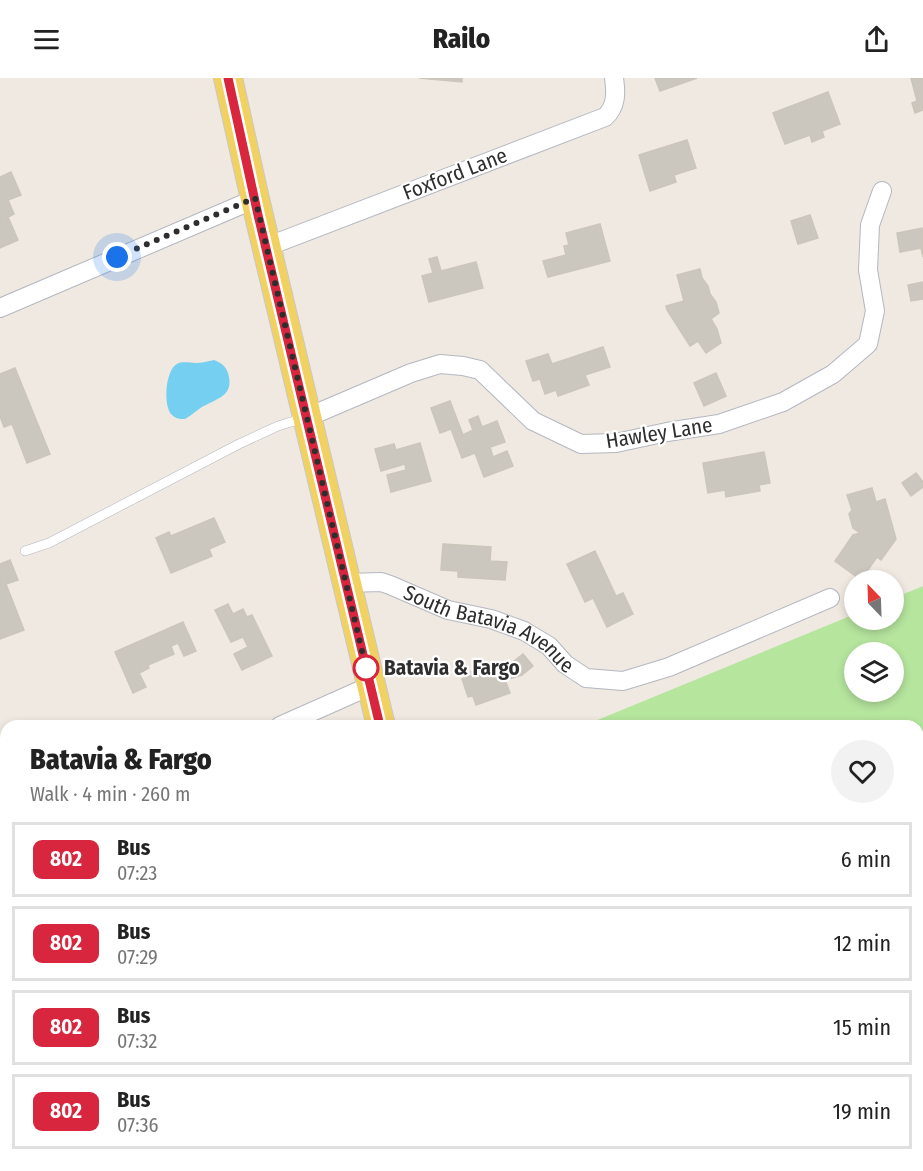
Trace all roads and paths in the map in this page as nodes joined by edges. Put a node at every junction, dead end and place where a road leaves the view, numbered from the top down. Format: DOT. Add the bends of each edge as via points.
graph roads {
  1 [pos="228,78"];
  2 [pos="614,78"];
  3 [pos="882,191"];
  4 [pos="255,198"];
  5 [pos="266,247"];
  6 [pos="0,308"];
  7 [pos="308,417"];
  8 [pos="25,550"];
  9 [pos="346,584"];
  10 [pos="830,598"];
  11 [pos="370,686"];
  12 [pos="294,720"];
  13 [pos="379,720"];
  1 -- 4 [label="main road"];
  2 -- 5 [label="street, Foxford Lane" via="614,106 605,117"];
  3 -- 7 [label="street, Hawley Lane" via="870,225 868,270 875,311 868,344 833,374 783,402 719,424 616,443 581,444 533,421 480,370 440,364"];
  4 -- 5 [label="main road"];
  4 -- 6 [label="street"];
  5 -- 7 [label="main road"];
  7 -- 8 [label="lane" via="278,426 49,543"];
  7 -- 9 [label="main road"];
  9 -- 10 [label="street, South Batavia Avenue" via="381,582 448,610 491,619 524,631 549,646 586,678 623,681 669,667"];
  9 -- 11 [label="main road"];
  11 -- 12 [label="street"];
  11 -- 13 [label="main road"];
}
